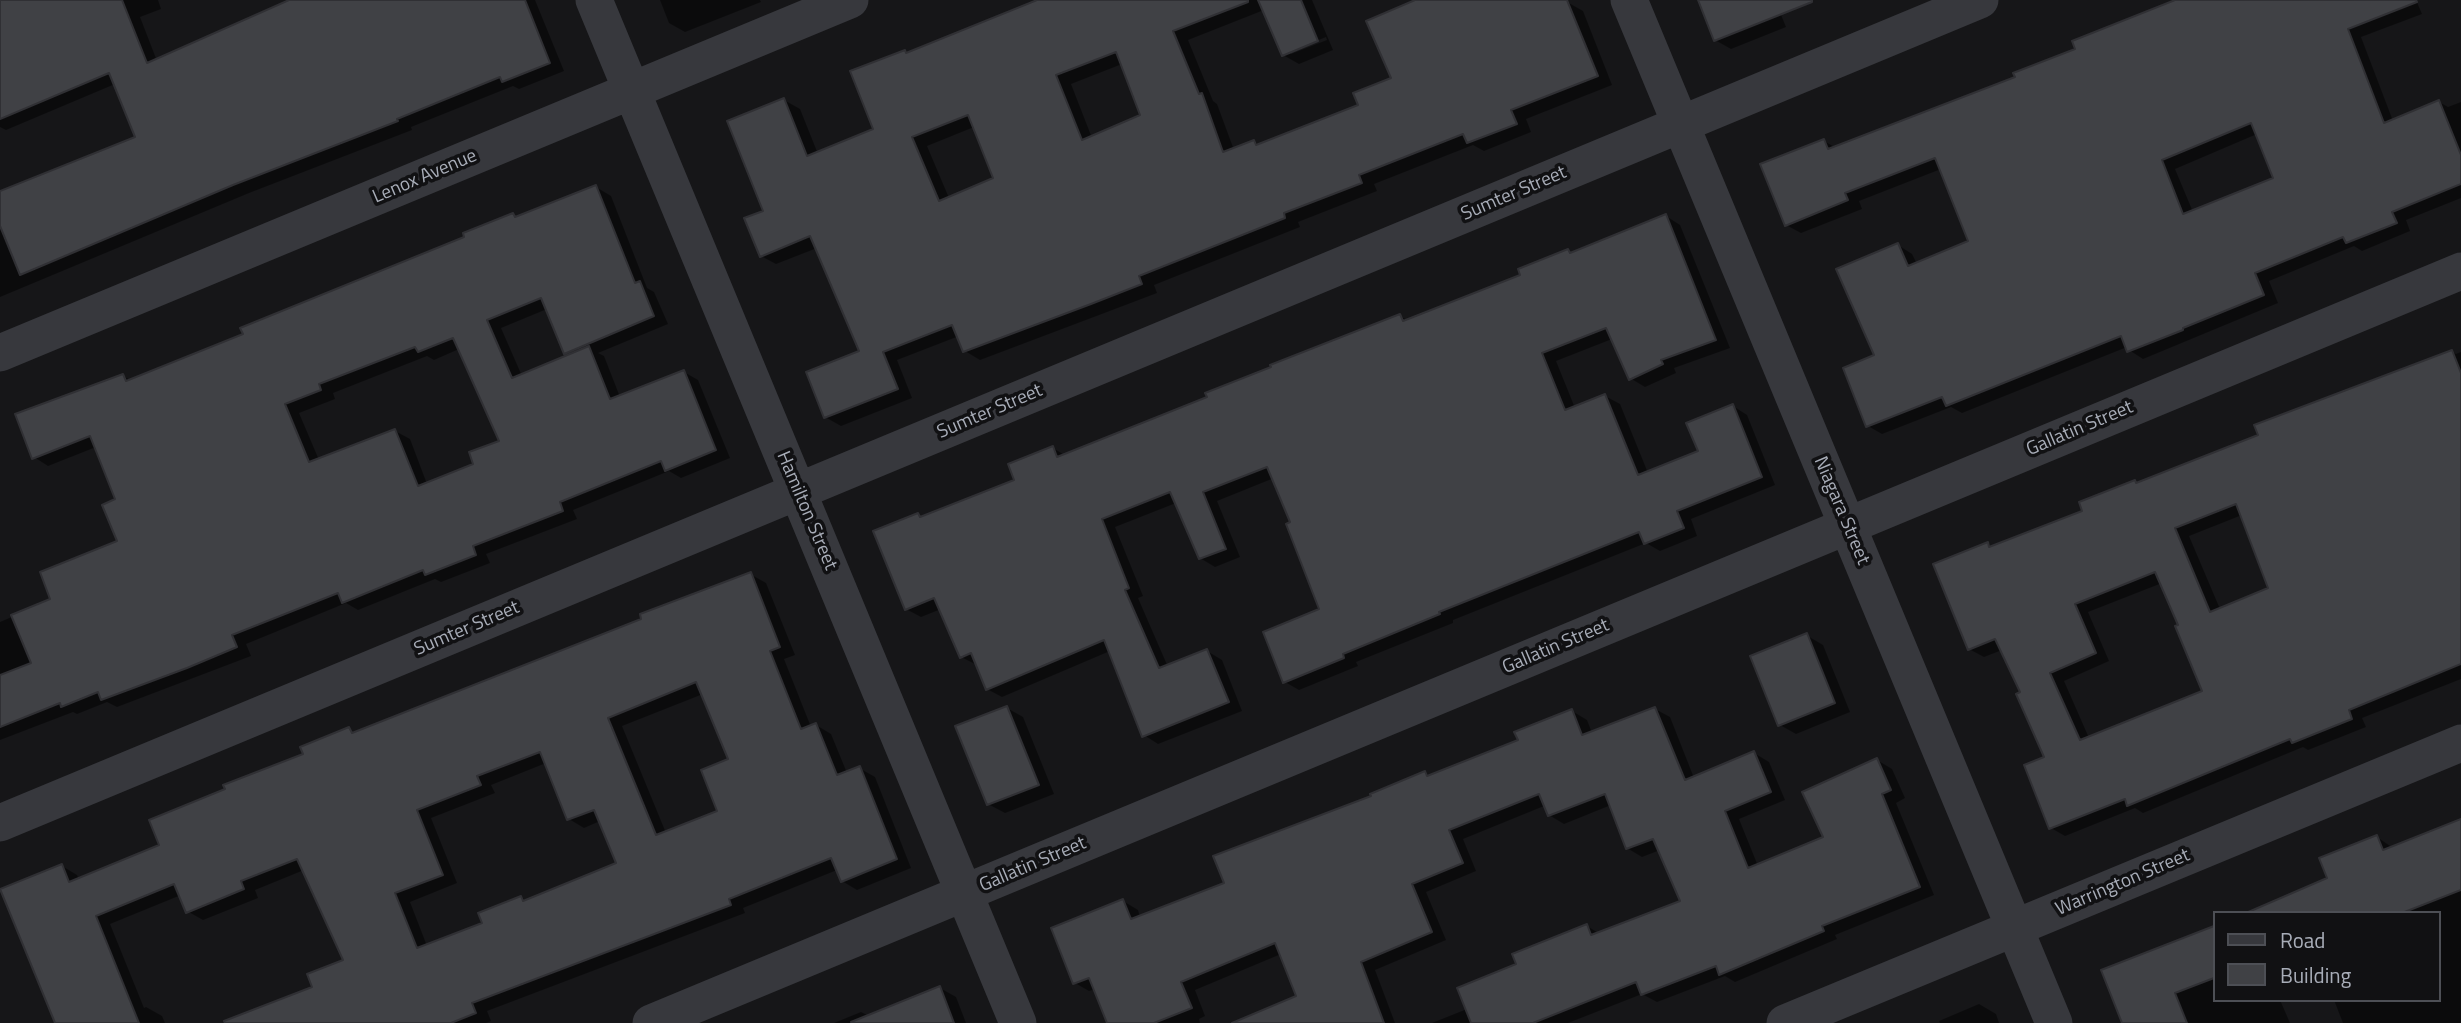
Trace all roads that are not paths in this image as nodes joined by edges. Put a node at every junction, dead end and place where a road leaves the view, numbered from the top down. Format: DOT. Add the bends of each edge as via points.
graph roads {
  1 [pos="594,0"];
  2 [pos="850,0"];
  3 [pos="1629,0"];
  4 [pos="1980,0"];
  5 [pos="631,91"];
  6 [pos="1681,124"];
  7 [pos="2461,271"];
  8 [pos="0,353"];
  9 [pos="798,492"];
  10 [pos="1847,526"];
  11 [pos="2461,743"];
  12 [pos="0,823"];
  13 [pos="964,893"];
  14 [pos="2014,928"];
  15 [pos="651,1023"];
  16 [pos="1018,1023"];
  17 [pos="1785,1023"];
  18 [pos="2054,1023"];
  1 -- 5 [label="street, Hamilton Street"];
  2 -- 5 [label="street, Lenox Avenue"];
  3 -- 6 [label="street, Niagara Street"];
  4 -- 6 [label="street, Sumter Street"];
  5 -- 8 [label="street, Lenox Avenue"];
  5 -- 9 [label="street, Hamilton Street"];
  6 -- 9 [label="street, Sumter Street"];
  6 -- 10 [label="street, Niagara Street"];
  7 -- 10 [label="street, Gallatin Street"];
  9 -- 12 [label="street, Sumter Street"];
  9 -- 13 [label="street, Hamilton Street"];
  10 -- 13 [label="street, Gallatin Street"];
  10 -- 14 [label="street, Niagara Street"];
  11 -- 14 [label="street, Warrington Street"];
  13 -- 15 [label="street, Gallatin Street"];
  13 -- 16 [label="street, Hamilton Street"];
  14 -- 17 [label="street, Warrington Street"];
  14 -- 18 [label="street, Niagara Street"];
}
